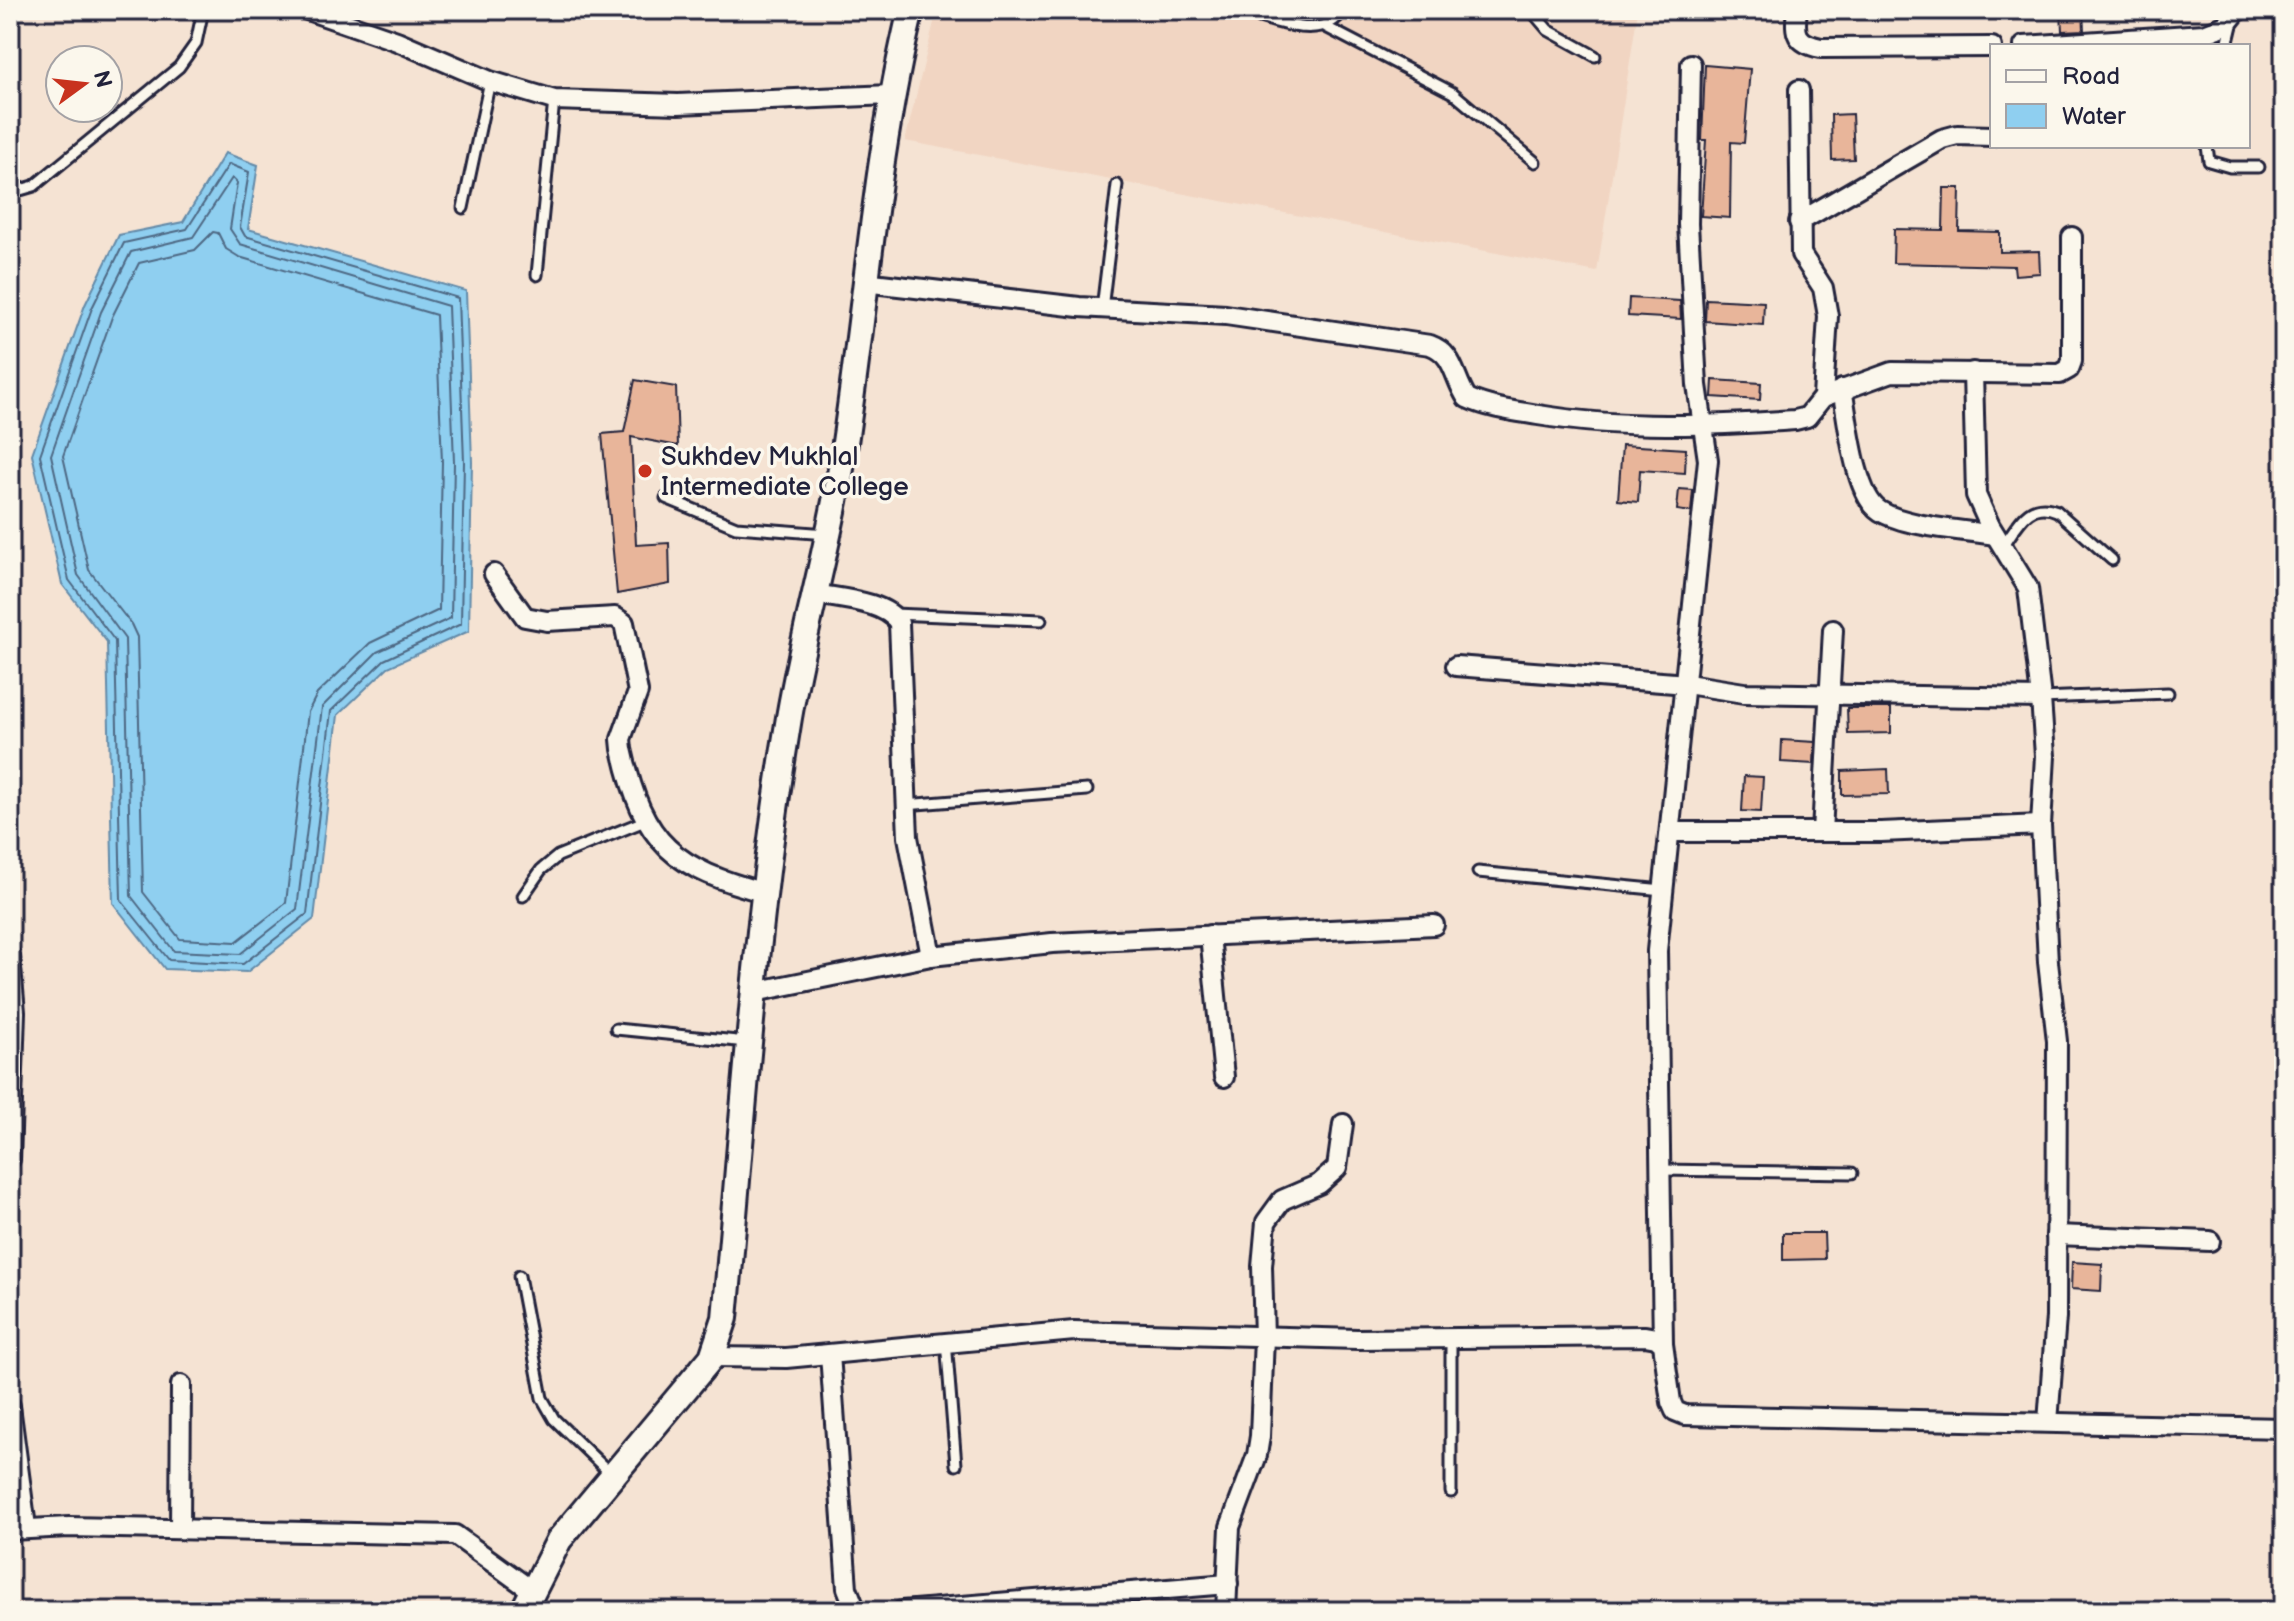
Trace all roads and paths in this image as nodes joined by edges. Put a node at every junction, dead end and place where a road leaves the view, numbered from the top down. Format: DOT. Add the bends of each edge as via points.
graph roads {
  1 [pos="203,10"];
  2 [pos="307,10"];
  3 [pos="911,10"];
  4 [pos="1237,10"];
  5 [pos="1343,10"];
  6 [pos="1531,10"];
  7 [pos="1797,10"];
  8 [pos="2236,14"];
  9 [pos="1326,27"];
  10 [pos="2054,44"];
  11 [pos="2228,44"];
  12 [pos="1990,47"];
  13 [pos="1595,56"];
  14 [pos="1691,64"];
  15 [pos="490,81"];
  16 [pos="1799,90"];
  17 [pos="891,95"];
  18 [pos="554,100"];
  19 [pos="1990,136"];
  20 [pos="2207,148"];
  21 [pos="1535,162"];
  22 [pos="2259,167"];
  23 [pos="1117,185"];
  24 [pos="10,193"];
  25 [pos="463,208"];
  26 [pos="1799,222"];
  27 [pos="2072,237"];
  28 [pos="537,275"];
  29 [pos="864,282"];
  30 [pos="1102,309"];
  31 [pos="1973,372"];
  32 [pos="1842,389"];
  33 [pos="1823,397"];
  34 [pos="1705,426"];
  35 [pos="666,498"];
  36 [pos="830,534"];
  37 [pos="1999,541"];
  38 [pos="2112,560"];
  39 [pos="494,574"];
  40 [pos="816,594"];
  41 [pos="893,614"];
  42 [pos="1041,620"];
  43 [pos="1833,630"];
  44 [pos="1456,666"];
  45 [pos="1687,684"];
  46 [pos="1830,692"];
  47 [pos="2168,693"];
  48 [pos="2041,698"];
  49 [pos="1087,790"];
  50 [pos="905,805"];
  51 [pos="647,820"];
  52 [pos="2041,825"];
  53 [pos="1672,832"];
  54 [pos="1822,832"];
  55 [pos="1478,872"];
  56 [pos="1663,890"];
  57 [pos="766,893"];
  58 [pos="523,896"];
  59 [pos="1434,925"];
  60 [pos="1210,935"];
  61 [pos="10,956"];
  62 [pos="931,956"];
  63 [pos="754,992"];
  64 [pos="12,1012"];
  65 [pos="616,1029"];
  66 [pos="750,1042"];
  67 [pos="1224,1077"];
  68 [pos="1343,1124"];
  69 [pos="10,1159"];
  70 [pos="1661,1170"];
  71 [pos="1852,1173"];
  72 [pos="2056,1235"];
  73 [pos="2210,1241"];
  74 [pos="519,1276"];
  75 [pos="1264,1337"];
  76 [pos="1451,1339"];
  77 [pos="946,1341"];
  78 [pos="1663,1344"];
  79 [pos="830,1354"];
  80 [pos="712,1357"];
  81 [pos="181,1385"];
  82 [pos="10,1406"];
  83 [pos="2048,1422"];
  84 [pos="2284,1428"];
  85 [pos="956,1465"];
  86 [pos="612,1475"];
  87 [pos="1451,1492"];
  88 [pos="18,1529"];
  89 [pos="180,1529"];
  90 [pos="1228,1584"];
  91 [pos="527,1600"];
  92 [pos="856,1611"];
  93 [pos="902,1611"];
  94 [pos="1226,1611"];
  1 -- 24 [label="lane" via="196,43 179,67 34,186"];
  2 -- 15 [label="street"];
  3 -- 17 [label="main road"];
  4 -- 9 [label="lane" via="1310,29"];
  5 -- 9 [label="lane"];
  6 -- 13 [label="lane" via="1548,30"];
  7 -- 12 [label="street" via="1795,34 1808,46"];
  8 -- 10 [label="street" via="2204,34"];
  8 -- 11 [label="lane"];
  9 -- 21 [label="lane" via="1443,87"];
  14 -- 34 [label="street" via="1688,224 1697,385"];
  15 -- 18 [label="street"];
  15 -- 25 [label="lane"];
  16 -- 26 [label="street"];
  17 -- 18 [label="street" via="678,104"];
  17 -- 29 [label="main road"];
  18 -- 28 [label="lane"];
  19 -- 26 [label="street" via="1942,139"];
  20 -- 22 [label="lane" via="2209,161 2218,165"];
  23 -- 30 [label="lane"];
  26 -- 33 [label="street" via="1801,254 1827,302"];
  27 -- 31 [label="street" via="2069,369 2060,374"];
  29 -- 30 [label="street"];
  29 -- 36 [label="main road"];
  30 -- 34 [label="street" via="1226,315 1430,345 1443,350 1467,398 1479,404 1588,422"];
  31 -- 32 [label="street" via="1892,372"];
  31 -- 37 [label="street" via="1976,495"];
  32 -- 33 [label="street"];
  32 -- 37 [label="street" via="1860,480 1879,510"];
  33 -- 34 [label="street" via="1807,417 1795,420"];
  34 -- 45 [label="street" via="1708,460"];
  35 -- 36 [label="lane" via="736,527"];
  36 -- 40 [label="main road"];
  37 -- 38 [label="lane" via="2028,511 2046,506"];
  37 -- 48 [label="street" via="2028,588"];
  39 -- 51 [label="street" via="525,617 615,617 624,623 638,692 622,749"];
  40 -- 41 [label="street"];
  40 -- 57 [label="main road" via="787,729"];
  41 -- 42 [label="lane"];
  41 -- 50 [label="street" via="901,636"];
  43 -- 46 [label="street"];
  44 -- 45 [label="street"];
  45 -- 46 [label="street" via="1744,693"];
  45 -- 53 [label="street"];
  46 -- 48 [label="street"];
  46 -- 54 [label="street"];
  47 -- 48 [label="lane"];
  48 -- 52 [label="street"];
  49 -- 50 [label="lane"];
  50 -- 62 [label="street"];
  51 -- 57 [label="street" via="665,847 693,869"];
  51 -- 58 [label="lane" via="558,856"];
  52 -- 54 [label="street"];
  52 -- 72 [label="street" via="2057,1041"];
  53 -- 54 [label="street"];
  53 -- 56 [label="street"];
  55 -- 56 [label="lane"];
  56 -- 70 [label="street" via="1657,988"];
  57 -- 63 [label="main road"];
  59 -- 60 [label="street"];
  60 -- 62 [label="street"];
  60 -- 67 [label="street"];
  61 -- 64 [label="street"];
  62 -- 63 [label="street"];
  63 -- 66 [label="main road"];
  64 -- 69 [label="street"];
  65 -- 66 [label="lane"];
  66 -- 80 [label="main road" via="725,1318"];
  68 -- 75 [label="street" via="1337,1168 1319,1184 1282,1200 1266,1222"];
  70 -- 71 [label="lane"];
  70 -- 78 [label="street"];
  72 -- 73 [label="street"];
  72 -- 83 [label="street"];
  74 -- 86 [label="lane" via="542,1398 554,1419"];
  75 -- 76 [label="street"];
  75 -- 77 [label="street" via="1074,1331"];
  75 -- 90 [label="street" via="1258,1446 1230,1527"];
  76 -- 78 [label="street" via="1645,1336"];
  76 -- 87 [label="lane"];
  77 -- 79 [label="street"];
  77 -- 85 [label="lane"];
  78 -- 83 [label="street" via="1671,1402 1685,1415"];
  79 -- 80 [label="street"];
  79 -- 92 [label="street" via="847,1588"];
  80 -- 86 [label="main road"];
  81 -- 89 [label="street"];
  82 -- 88 [label="street"];
  83 -- 84 [label="street"];
  86 -- 91 [label="main road" via="559,1540"];
  88 -- 89 [label="street"];
  89 -- 91 [label="street" via="455,1535"];
  90 -- 93 [label="street"];
  90 -- 94 [label="street"];
}
